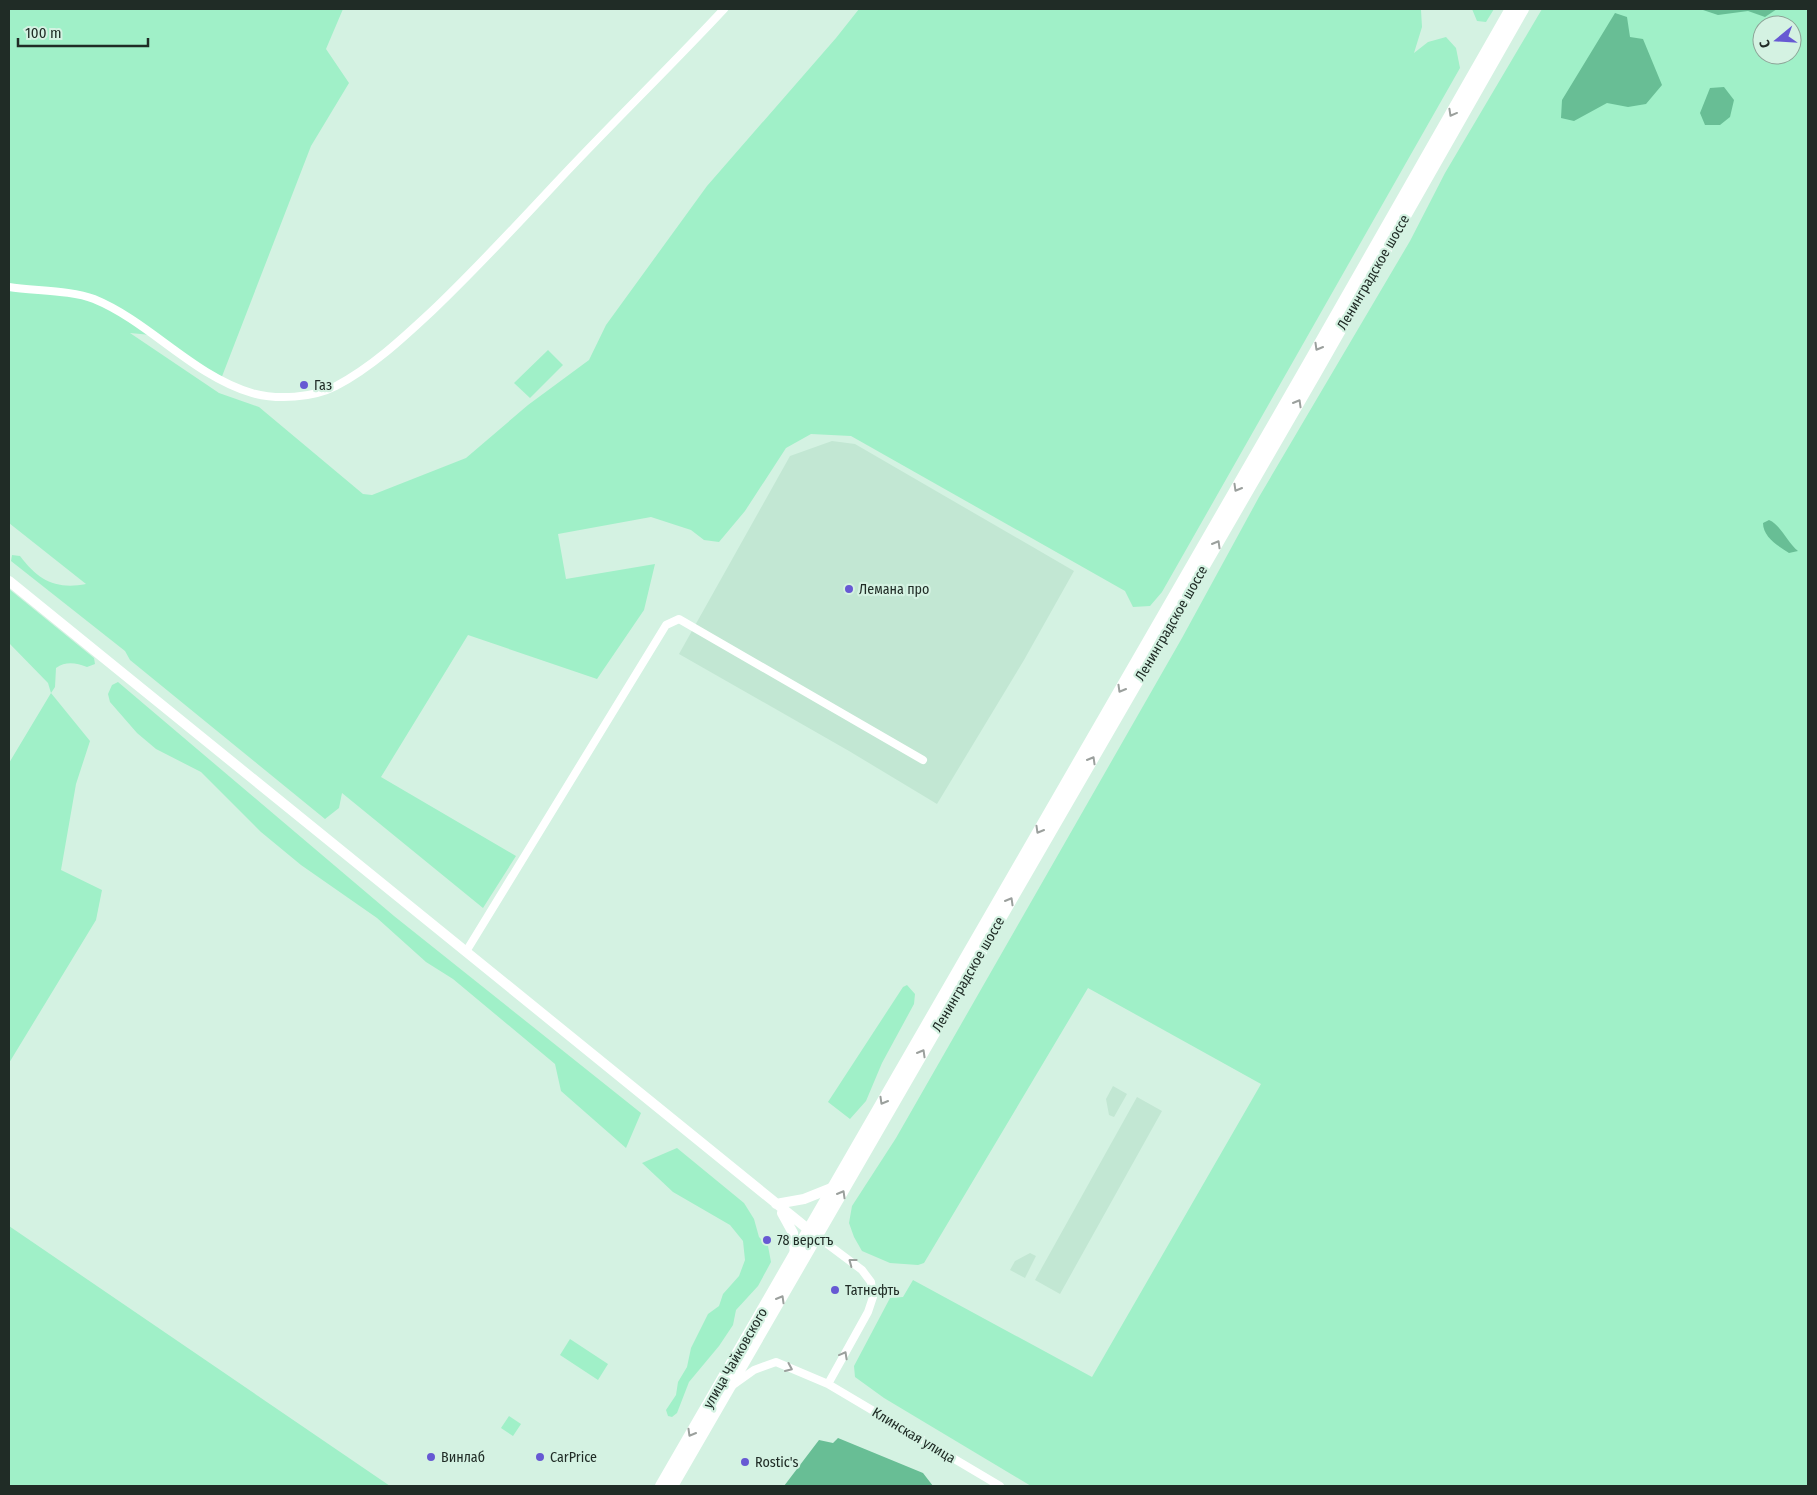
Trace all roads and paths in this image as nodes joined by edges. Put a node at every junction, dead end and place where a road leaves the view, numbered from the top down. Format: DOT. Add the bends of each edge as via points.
graph roads {
  1 [pos="724,9"];
  2 [pos="1511,9"];
  3 [pos="1523,9"];
  4 [pos="9,287"];
  5 [pos="9,581"];
  6 [pos="923,760"];
  7 [pos="467,950"];
  8 [pos="834,1187"];
  9 [pos="776,1204"];
  10 [pos="814,1234"];
  11 [pos="795,1255"];
  12 [pos="828,1384"];
  13 [pos="730,1387"];
  14 [pos="661,1486"];
  15 [pos="672,1486"];
  16 [pos="1000,1486"];
  1 -- 4 [label="street" via="468,277 396,344 337,386 321,392 280,396 253,393 195,366 117,310 92,298"];
  2 -- 8 [label="highway, Ленинградское шоссе, one-way"];
  10 -- 3 [label="highway, Ленинградское шоссе, one-way"];
  5 -- 7 [label="street"];
  6 -- 7 [label="street" via="679,619 666,625"];
  7 -- 9 [label="street"];
  8 -- 9 [label="street" via="804,1199"];
  8 -- 10 [label="highway, Ленинградское шоссе"];
  9 -- 10 [label="street"];
  9 -- 11 [label="street" via="790,1225"];
  10 -- 11 [label="highway, улица Чайковского"];
  12 -- 10 [label="street, one-way" via="868,1312 873,1296 871,1282 862,1270"];
  13 -- 10 [label="highway, улица Чайковского, one-way"];
  11 -- 14 [label="highway, улица Чайковского, one-way"];
  13 -- 12 [label="street, Клинская улица, one-way" via="754,1370 776,1362"];
  12 -- 16 [label="street, Клинская улица"];
  13 -- 15 [label="highway, улица Чайковского"];
}
